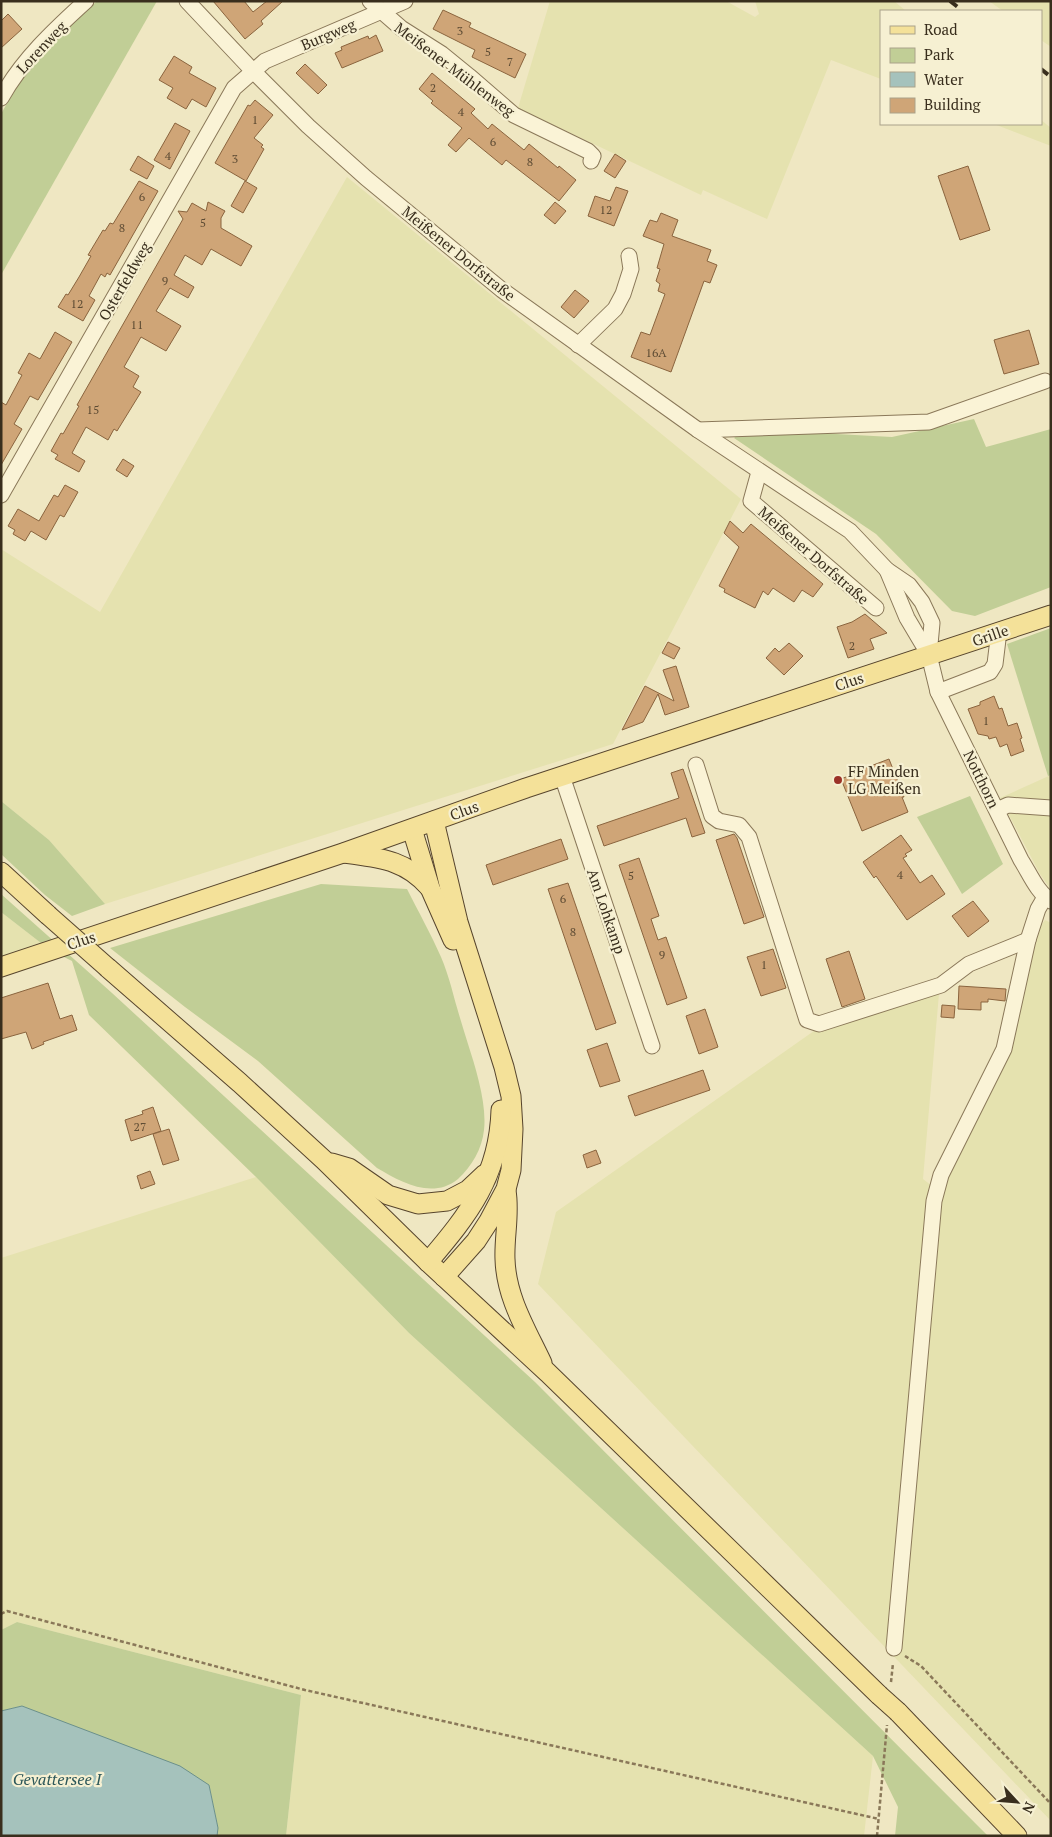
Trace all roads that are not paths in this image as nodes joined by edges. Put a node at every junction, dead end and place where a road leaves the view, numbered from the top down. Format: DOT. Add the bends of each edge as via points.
graph roads {
  1 [pos="86,1"];
  2 [pos="187,1"];
  3 [pos="370,1"];
  4 [pos="405,1"];
  5 [pos="381,12"];
  6 [pos="253,71"];
  7 [pos="1,98"];
  8 [pos="591,161"];
  9 [pos="630,256"];
  10 [pos="578,345"];
  11 [pos="1045,381"];
  12 [pos="698,430"];
  13 [pos="759,472"];
  14 [pos="1,496"];
  15 [pos="876,608"];
  16 [pos="1051,615"];
  17 [pos="999,631"];
  18 [pos="929,656"];
  19 [pos="938,692"];
  20 [pos="696,764"];
  21 [pos="562,776"];
  22 [pos="1051,808"];
  23 [pos="997,810"];
  24 [pos="434,821"];
  25 [pos="412,829"];
  26 [pos="343,852"];
  27 [pos="1,872"];
  28 [pos="430,888"];
  29 [pos="1048,899"];
  30 [pos="1028,940"];
  31 [pos="1,967"];
  32 [pos="652,1046"];
  33 [pos="324,1160"];
  34 [pos="491,1168"];
  35 [pos="506,1190"];
  36 [pos="428,1262"];
  37 [pos="444,1277"];
  38 [pos="548,1373"];
  39 [pos="894,1648"];
  40 [pos="1017,1836"];
  1 -- 7 [label="street, Lorenweg" via="58,26 13,77"];
  2 -- 6 [label="street, Meißener Dorfstraße"];
  3 -- 5 [label="street, Meißener Mühlenweg"];
  4 -- 5 [label="street, Burgweg"];
  5 -- 6 [label="street, Burgweg" via="265,60"];
  5 -- 8 [label="street, Meißener Mühlenweg" via="442,54 507,110 588,151 593,156"];
  6 -- 10 [label="street, Meißener Dorfstraße" via="366,178 502,290"];
  6 -- 14 [label="street, Osterfeldweg" via="234,88"];
  9 -- 10 [label="street" via="631,269 615,309"];
  10 -- 12 [label="street, Meißener Dorfstraße"];
  11 -- 12 [label="street" via="929,422"];
  12 -- 13 [label="street, Meißener Dorfstraße"];
  13 -- 15 [label="street, Meißener Dorfstraße" via="751,501"];
  13 -- 18 [label="street, Meißener Dorfstraße" via="850,530 887,570 907,618"];
  16 -- 17 [label="main road, Grille"];
  17 -- 18 [label="main road, Grille"];
  17 -- 19 [label="street" via="995,664 990,672"];
  18 -- 19 [label="street, Notthorn"];
  18 -- 21 [label="main road, Clus"];
  19 -- 23 [label="street, Notthorn"];
  20 -- 30 [label="street" via="712,816 719,821 739,825 749,838 808,1020 819,1024 941,985 969,964"];
  21 -- 24 [label="main road, Clus"];
  21 -- 32 [label="street, Am Lohkamp"];
  22 -- 23 [label="street" via="1008,805"];
  23 -- 29 [label="street, Notthorn" via="1021,860"];
  24 -- 25 [label="main road, Clus"];
  24 -- 35 [label="main road" via="458,922 511,1096 511,1170"];
  25 -- 26 [label="main road, Clus"];
  25 -- 28 [label="main road"];
  26 -- 28 [label="main road" via="394,861 419,875"];
  26 -- 31 [label="main road, Clus"];
  27 -- 33 [label="main road, bridge"];
  28 -- 34 [label="main road" via="470,988 495,1070 501,1103 500,1132"];
  29 -- 30 [label="street, Notthorn" via="1038,909"];
  30 -- 39 [label="street, Notthorn" via="1004,1049 941,1175 934,1201"];
  33 -- 34 [label="main road" via="349,1168 388,1195 418,1204 447,1201 468,1190"];
  33 -- 36 [label="main road"];
  34 -- 36 [label="main road" via="460,1225"];
  35 -- 37 [label="main road" via="476,1241"];
  35 -- 38 [label="main road" via="505,1261 510,1296"];
  36 -- 37 [label="main road"];
  37 -- 38 [label="main road"];
  38 -- 40 [label="main road, bridge" via="885,1691 893,1718"];
}
